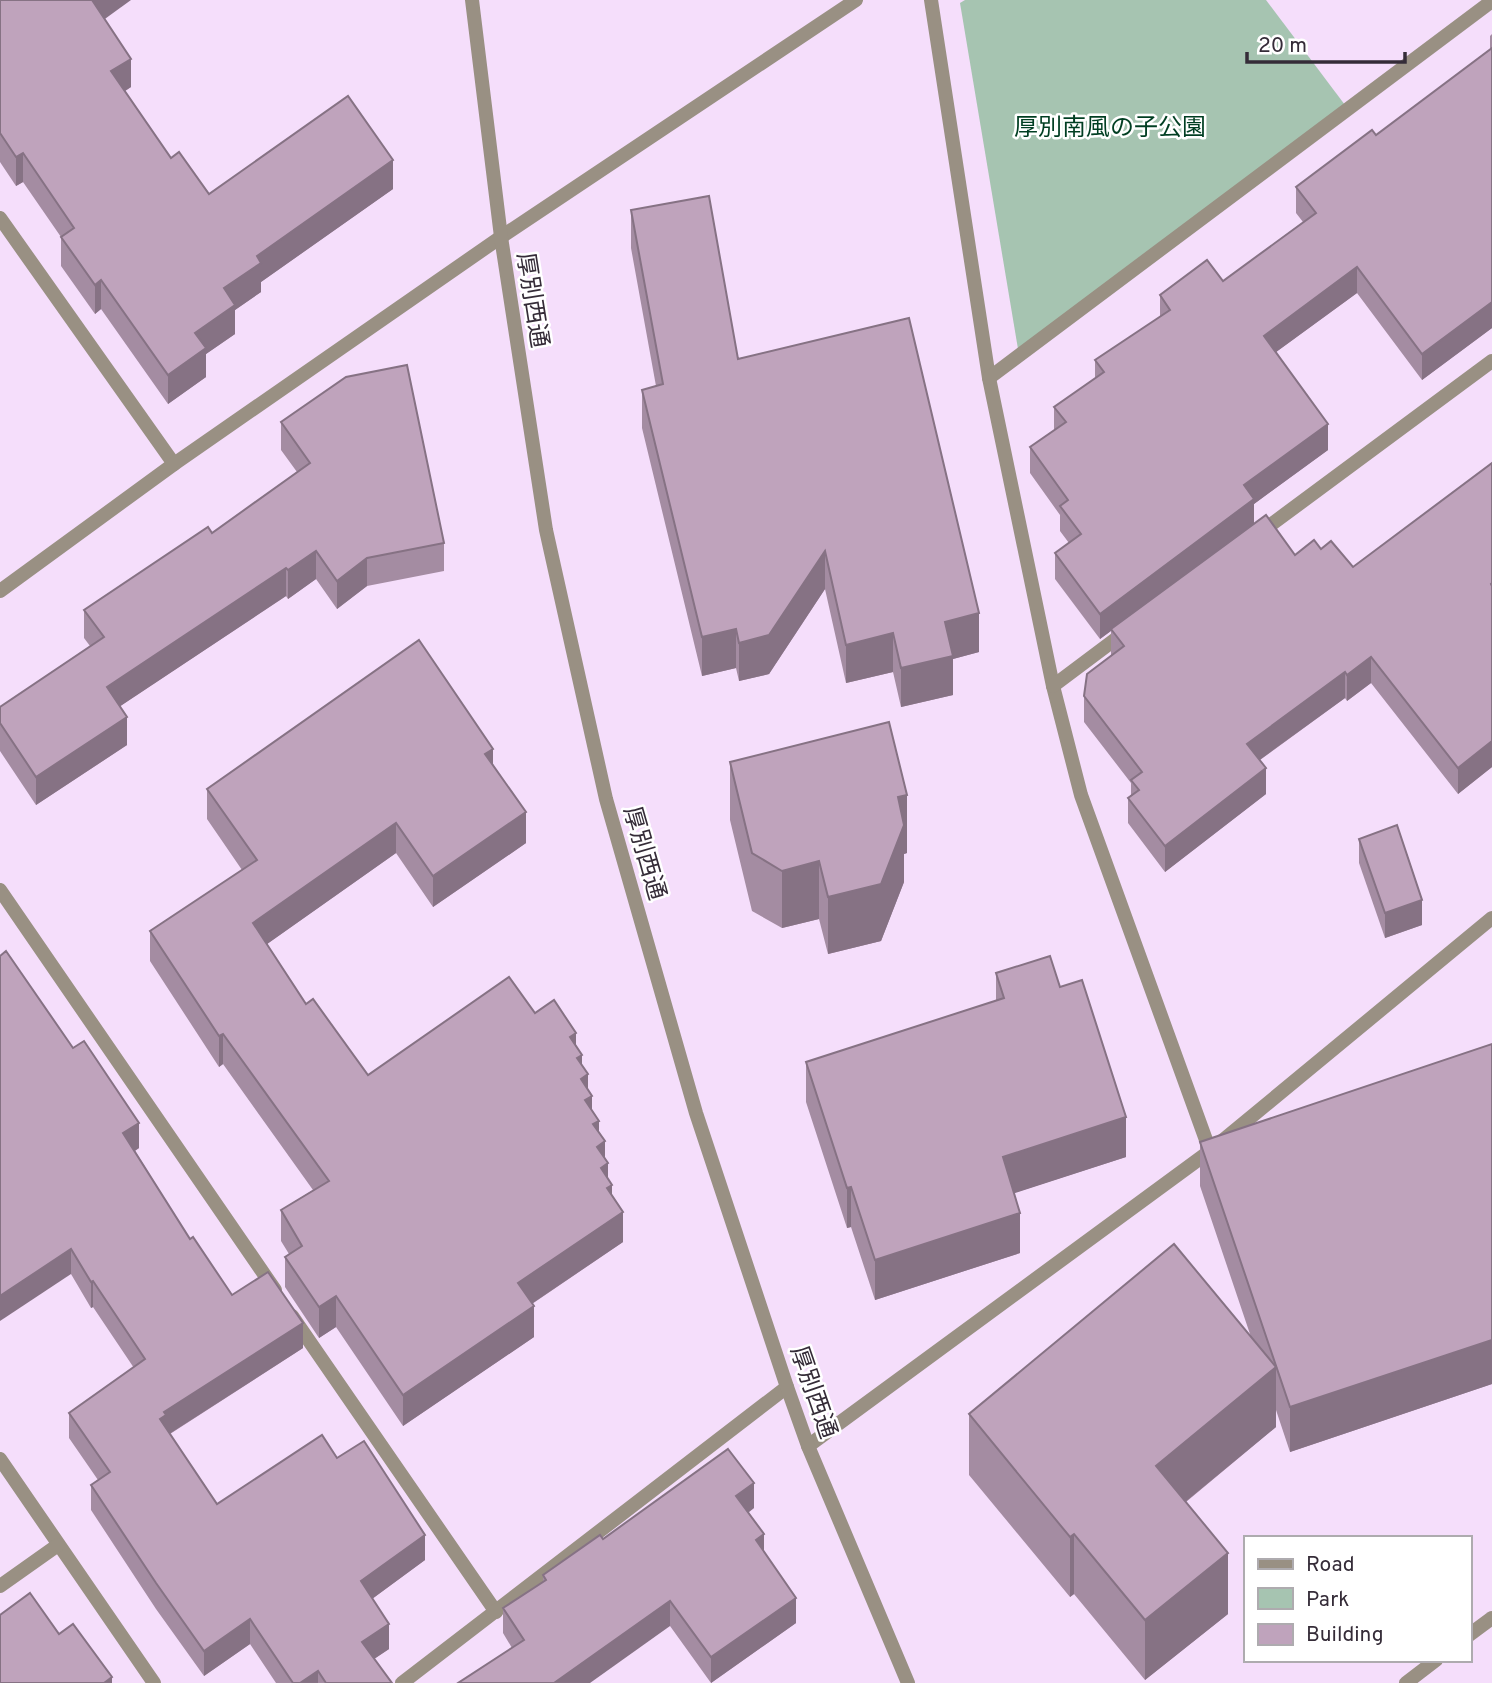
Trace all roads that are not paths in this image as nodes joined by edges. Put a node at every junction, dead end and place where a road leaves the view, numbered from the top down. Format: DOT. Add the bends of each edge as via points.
graph roads {
  1 [pos="472,0"];
  2 [pos="856,0"];
  3 [pos="931,0"];
  4 [pos="1492,1"];
  5 [pos="0,218"];
  6 [pos="500,237"];
  7 [pos="1492,361"];
  8 [pos="989,378"];
  9 [pos="174,464"];
  10 [pos="1251,540"];
  11 [pos="0,591"];
  12 [pos="1141,621"];
  13 [pos="1053,686"];
  14 [pos="0,890"];
  15 [pos="1491,921"];
  16 [pos="1210,1152"];
  17 [pos="787,1387"];
  18 [pos="808,1446"];
  19 [pos="0,1459"];
  20 [pos="58,1545"];
  21 [pos="0,1586"];
  22 [pos="496,1612"];
  23 [pos="1492,1618"];
  24 [pos="1471,1634"];
  25 [pos="1433,1662"];
  26 [pos="154,1683"];
  27 [pos="402,1683"];
  28 [pos="908,1683"];
  29 [pos="1406,1683"];
  1 -- 6 [label="street, 厚別西通"];
  2 -- 6 [label="street"];
  3 -- 8 [label="street"];
  4 -- 8 [label="street"];
  5 -- 9 [label="street"];
  6 -- 9 [label="street"];
  6 -- 17 [label="street, 厚別西通" via="546,530 606,799 696,1113"];
  7 -- 10 [label="street"];
  8 -- 13 [label="street"];
  9 -- 11 [label="street"];
  12 -- 13 [label="street"];
  13 -- 16 [label="street" via="1081,795"];
  14 -- 22 [label="street"];
  15 -- 16 [label="street"];
  16 -- 18 [label="street"];
  17 -- 18 [label="street, 厚別西通"];
  17 -- 22 [label="street"];
  18 -- 28 [label="street, 厚別西通"];
  19 -- 20 [label="street"];
  20 -- 21 [label="street"];
  20 -- 26 [label="street"];
  22 -- 27 [label="street"];
  23 -- 24 [label="street"];
  25 -- 29 [label="street"];
}
